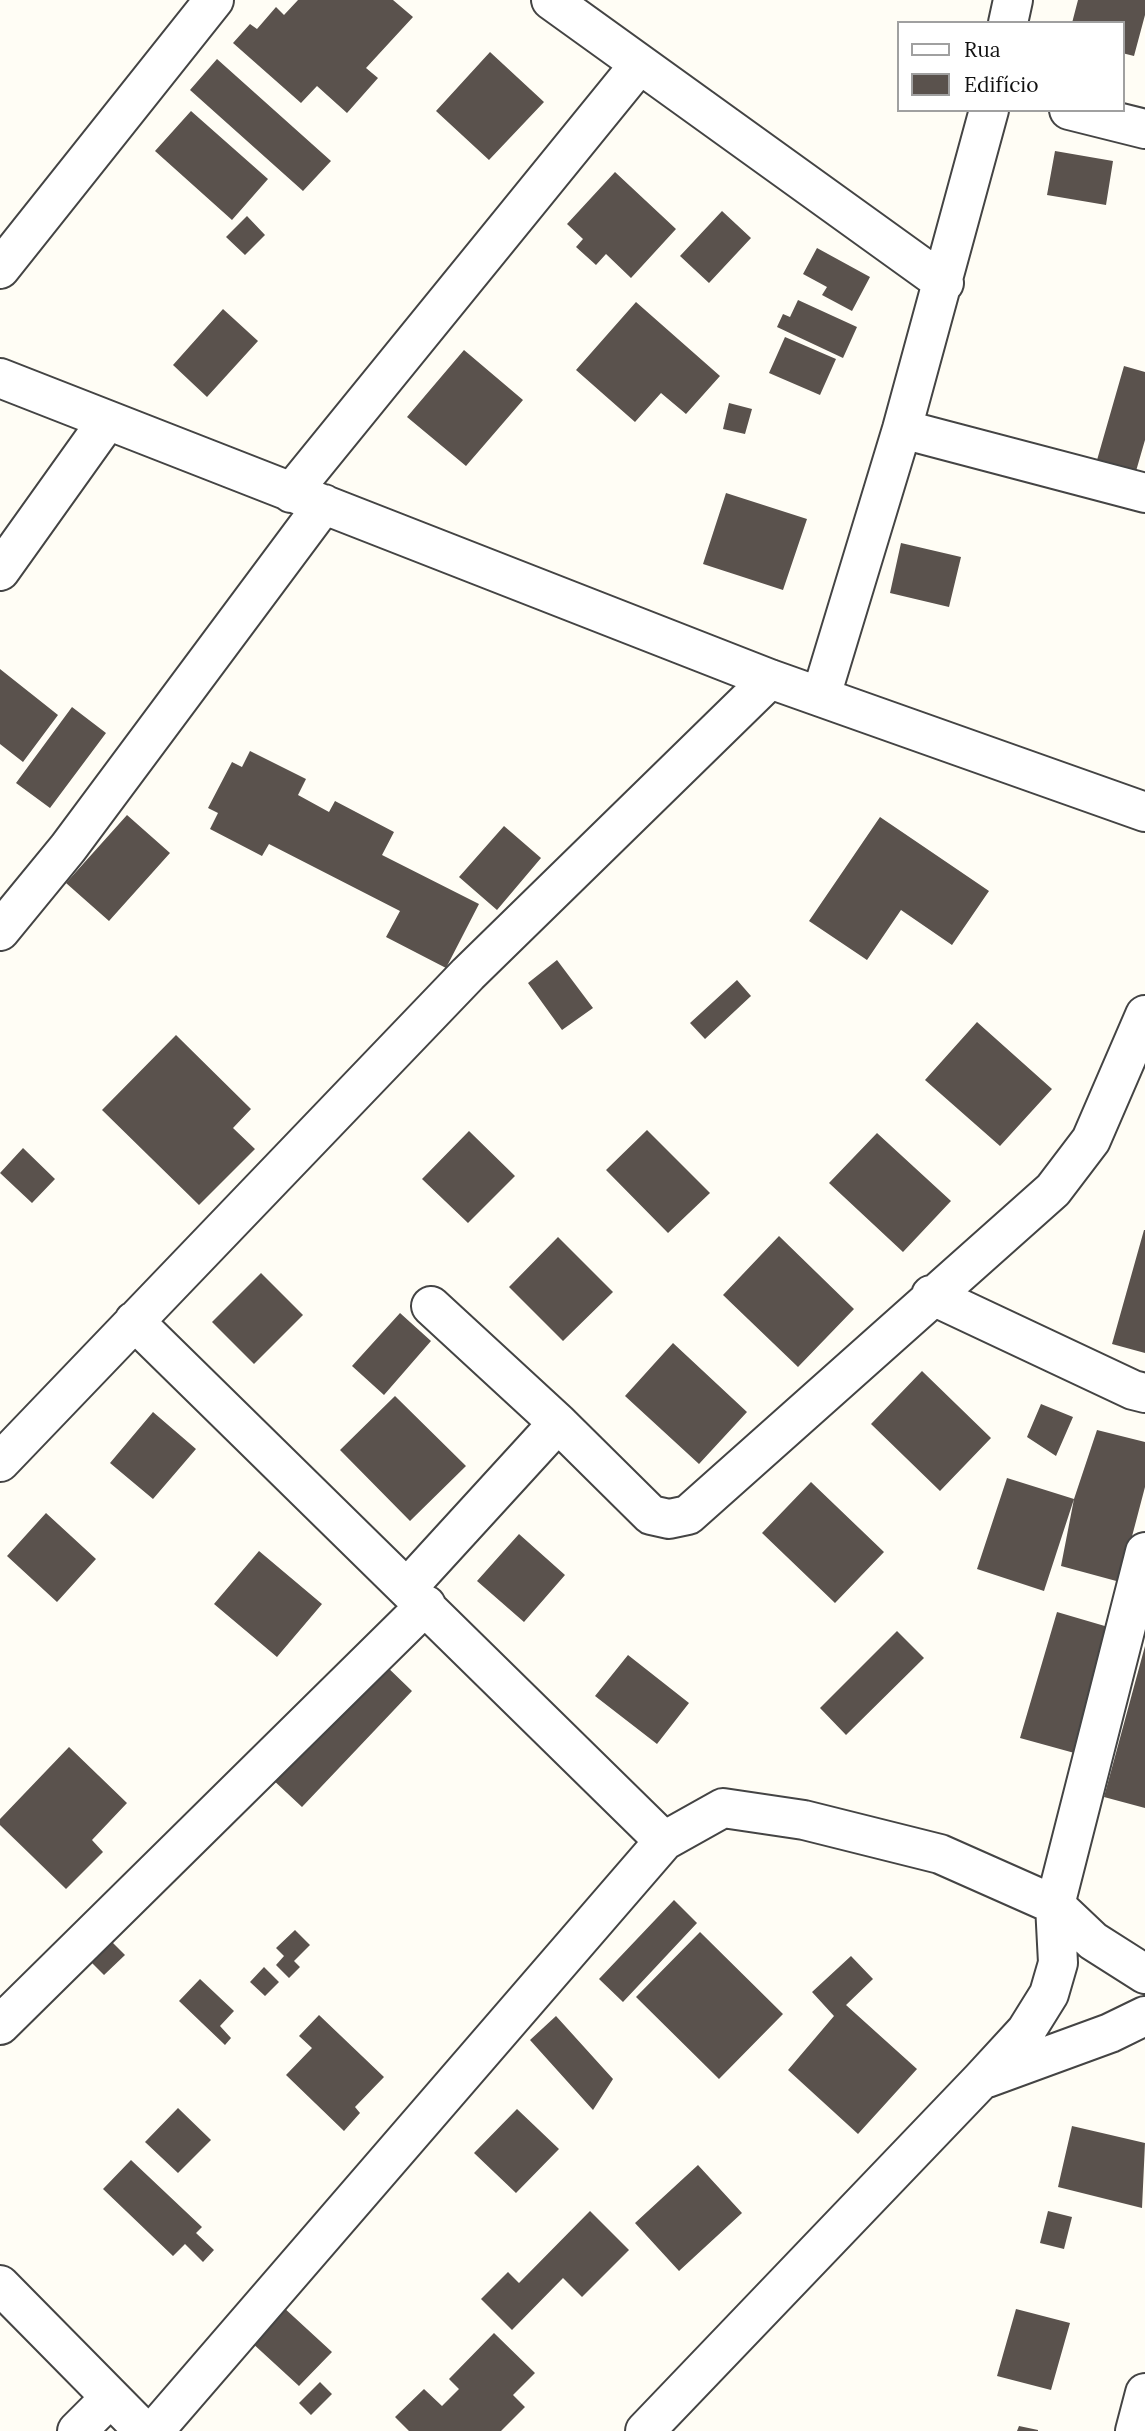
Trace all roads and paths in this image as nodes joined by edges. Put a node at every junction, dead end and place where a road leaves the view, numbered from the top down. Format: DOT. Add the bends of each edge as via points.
graph roads {
  1 [pos="214,0"];
  2 [pos="551,0"];
  3 [pos="1013,0"];
  4 [pos="1008,21"];
  5 [pos="639,65"];
  6 [pos="988,112"];
  7 [pos="1077,112"];
  8 [pos="1145,129"];
  9 [pos="0,269"];
  10 [pos="944,283"];
  11 [pos="0,378"];
  12 [pos="107,421"];
  13 [pos="902,429"];
  14 [pos="1145,493"];
  15 [pos="307,498"];
  16 [pos="0,571"];
  17 [pos="770,679"];
  18 [pos="821,696"];
  19 [pos="1145,812"];
  20 [pos="0,931"];
  21 [pos="1145,1014"];
  22 [pos="932,1295"];
  23 [pos="431,1306"];
  24 [pos="134,1321"];
  25 [pos="1145,1393"];
  26 [pos="558,1423"];
  27 [pos="0,1462"];
  28 [pos="1145,1552"];
  29 [pos="417,1596"];
  30 [pos="664,1841"];
  31 [pos="1055,1905"];
  32 [pos="1145,1974"];
  33 [pos="1145,2016"];
  34 [pos="0,2025"];
  35 [pos="982,2080"];
  36 [pos="0,2286"];
  37 [pos="1145,2393"];
  38 [pos="109,2399"];
  39 [pos="77,2431"];
  40 [pos="144,2431"];
  41 [pos="154,2431"];
  42 [pos="645,2431"];
  43 [pos="1135,2431"];
  1 -- 9 [label="street"];
  2 -- 5 [label="street"];
  3 -- 4 [label="street"];
  5 -- 10 [label="street"];
  5 -- 15 [label="street"];
  6 -- 10 [label="street"];
  7 -- 8 [label="street"];
  10 -- 13 [label="street"];
  11 -- 12 [label="street"];
  12 -- 15 [label="street"];
  12 -- 16 [label="street"];
  13 -- 14 [label="street"];
  13 -- 18 [label="street"];
  15 -- 17 [label="street"];
  15 -- 20 [label="street" via="68,848"];
  17 -- 18 [label="street"];
  17 -- 24 [label="street" via="468,974"];
  18 -- 19 [label="street"];
  21 -- 22 [label="street" via="1091,1140 1053,1191"];
  22 -- 25 [label="street"];
  22 -- 26 [label="street" via="688,1515 669,1519 651,1515"];
  23 -- 26 [label="street"];
  24 -- 27 [label="street"];
  24 -- 29 [label="street"];
  26 -- 29 [label="street"];
  28 -- 31 [label="street"];
  29 -- 30 [label="street"];
  29 -- 34 [label="street"];
  30 -- 31 [label="street" via="723,1808 804,1820 940,1854"];
  30 -- 41 [label="street"];
  31 -- 32 [label="street" via="1093,1941"];
  31 -- 35 [label="street" via="1058,1963 1049,1994 1026,2031"];
  33 -- 35 [label="street"];
  35 -- 42 [label="street"];
  36 -- 38 [label="street"];
  37 -- 43 [label="street"];
  38 -- 39 [label="street"];
  38 -- 40 [label="street"];
}
